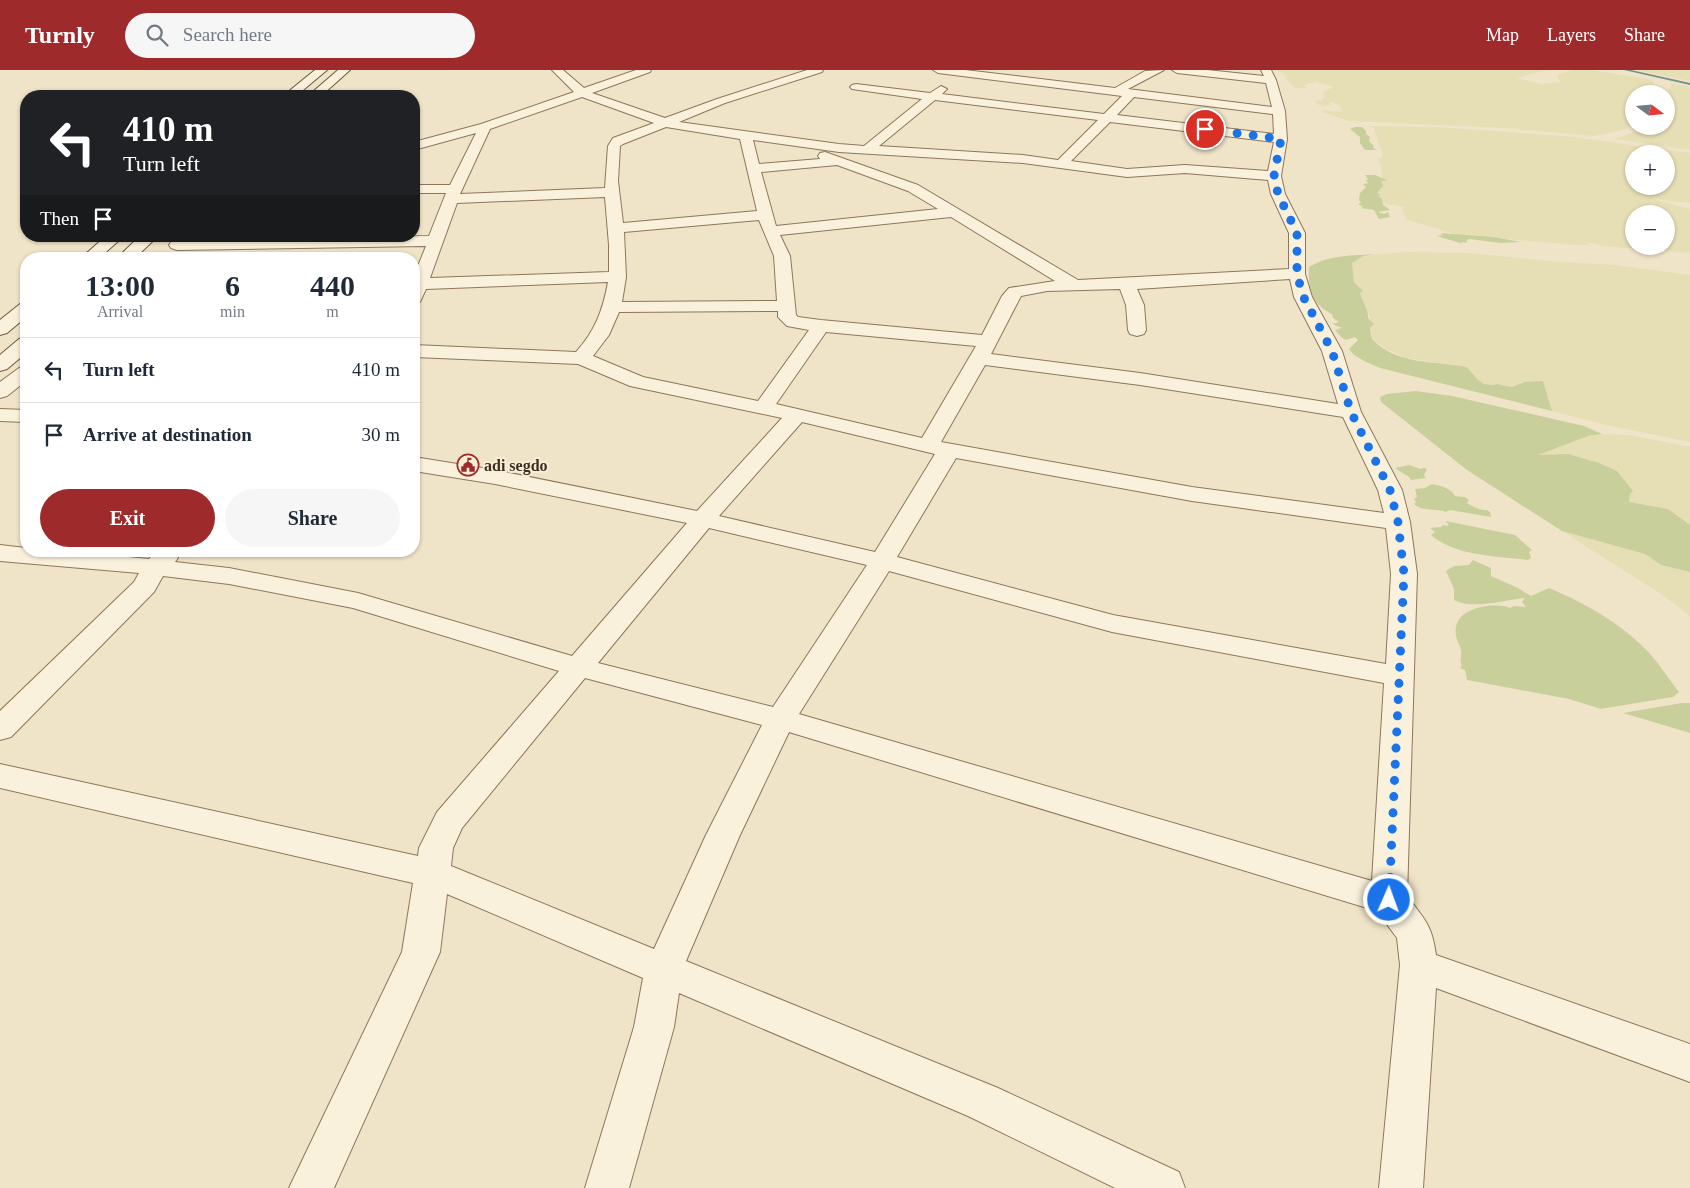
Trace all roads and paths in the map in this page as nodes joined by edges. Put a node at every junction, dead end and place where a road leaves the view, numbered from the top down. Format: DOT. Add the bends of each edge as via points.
graph roads {
  1 [pos="322,70"];
  2 [pos="345,70"];
  3 [pos="557,70"];
  4 [pos="646,70"];
  5 [pos="818,70"];
  6 [pos="938,70"];
  7 [pos="1158,70"];
  8 [pos="1177,70"];
  9 [pos="971,72"];
  10 [pos="1269,75"];
  11 [pos="856,87"];
  12 [pos="297,90"];
  13 [pos="321,90"];
  14 [pos="582,93"];
  15 [pos="1125,93"];
  16 [pos="932,95"];
  17 [pos="1278,111"];
  18 [pos="1110,117"];
  19 [pos="667,123"];
  20 [pos="485,127"];
  21 [pos="745,135"];
  22 [pos="1281,139"];
  23 [pos="783,140"];
  24 [pos="420,144"];
  25 [pos="867,150"];
  26 [pos="838,161"];
  27 [pos="1060,165"];
  28 [pos="753,169"];
  29 [pos="1274,176"];
  30 [pos="420,190"];
  31 [pos="612,192"];
  32 [pos="453,194"];
  33 [pos="954,212"];
  34 [pos="768,223"];
  35 [pos="616,228"];
  36 [pos="420,241"];
  37 [pos="436,241"];
  38 [pos="109,242"];
  39 [pos="143,242"];
  40 [pos="181,242"];
  41 [pos="97,252"];
  42 [pos="132,252"];
  43 [pos="170,252"];
  44 [pos="1297,274"];
  45 [pos="618,277"];
  46 [pos="420,281"];
  47 [pos="1127,284"];
  48 [pos="1074,285"];
  49 [pos="420,291"];
  50 [pos="785,306"];
  51 [pos="611,307"];
  52 [pos="20,313"];
  53 [pos="821,326"];
  54 [pos="0,329"];
  55 [pos="1137,330"];
  56 [pos="20,348"];
  57 [pos="983,349"];
  58 [pos="420,351"];
  59 [pos="581,358"];
  60 [pos="0,365"];
  61 [pos="20,377"];
  62 [pos="0,392"];
  63 [pos="763,408"];
  64 [pos="1351,412"];
  65 [pos="0,415"];
  66 [pos="796,415"];
  67 [pos="20,416"];
  68 [pos="939,448"];
  69 [pos="420,465"];
  70 [pos="703,519"];
  71 [pos="1398,522"];
  72 [pos="0,553"];
  73 [pos="20,554"];
  74 [pos="109,557"];
  75 [pos="163,559"];
  76 [pos="882,561"];
  77 [pos="578,667"];
  78 [pos="1399,676"];
  79 [pos="780,719"];
  80 [pos="2,725"];
  81 [pos="0,776"];
  82 [pos="432,873"];
  83 [pos="1389,900"];
  84 [pos="1419,965"];
  85 [pos="664,969"];
  86 [pos="1690,1063"];
  87 [pos="311,1188"];
  88 [pos="607,1188"];
  89 [pos="1164,1188"];
  90 [pos="1401,1188"];
  1 -- 12 [label="street"];
  2 -- 13 [label="street"];
  3 -- 14 [label="street"];
  4 -- 14 [label="street"];
  5 -- 19 [label="street" via="721,101"];
  6 -- 9 [label="street"];
  7 -- 15 [label="street" via="1120,89"];
  8 -- 10 [label="street"];
  9 -- 15 [label="street"];
  9 -- 16 [label="street" via="959,76"];
  10 -- 17 [label="street"];
  11 -- 16 [label="street"];
  14 -- 19 [label="street"];
  14 -- 20 [label="street"];
  15 -- 17 [label="street"];
  15 -- 18 [label="street" via="1129,96"];
  16 -- 18 [label="street"];
  16 -- 25 [label="street"];
  17 -- 22 [label="street"];
  18 -- 22 [label="street"];
  18 -- 27 [label="street"];
  19 -- 21 [label="street"];
  19 -- 31 [label="street" via="627,136 614,146"];
  20 -- 24 [label="street"];
  20 -- 32 [label="street"];
  21 -- 23 [label="street"];
  21 -- 28 [label="street"];
  22 -- 29 [label="street"];
  23 -- 25 [label="street"];
  23 -- 26 [label="street"];
  25 -- 27 [label="street"];
  26 -- 28 [label="street"];
  26 -- 33 [label="street" via="913,188"];
  27 -- 29 [label="street" via="1127,173 1208,169"];
  28 -- 34 [label="street"];
  29 -- 44 [label="street" via="1278,194 1297,233"];
  30 -- 32 [label="street"];
  31 -- 32 [label="street"];
  31 -- 35 [label="street"];
  32 -- 37 [label="street"];
  33 -- 34 [label="street"];
  33 -- 48 [label="street"];
  34 -- 35 [label="street"];
  34 -- 50 [label="street" via="782,256"];
  35 -- 45 [label="street"];
  36 -- 37 [label="street"];
  37 -- 46 [label="street"];
  38 -- 41 [label="street"];
  39 -- 42 [label="street"];
  40 -- 43 [label="street"];
  44 -- 47 [label="street"];
  44 -- 64 [label="street" via="1303,296 1332,351"];
  45 -- 49 [label="street"];
  45 -- 51 [label="street"];
  47 -- 48 [label="street"];
  47 -- 55 [label="street" via="1135,304"];
  48 -- 57 [label="street" via="1015,292"];
  50 -- 51 [label="street"];
  50 -- 53 [label="street" via="787,317 793,322"];
  51 -- 59 [label="street" via="602,332"];
  52 -- 54 [label="street"];
  53 -- 57 [label="street"];
  53 -- 63 [label="street"];
  56 -- 60 [label="street"];
  57 -- 64 [label="street" via="1150,381"];
  57 -- 68 [label="street"];
  58 -- 59 [label="street"];
  59 -- 63 [label="street" via="637,382"];
  61 -- 62 [label="street"];
  63 -- 66 [label="street"];
  64 -- 71 [label="street" via="1390,490"];
  65 -- 67 [label="street"];
  66 -- 68 [label="street"];
  66 -- 70 [label="street"];
  68 -- 71 [label="street" via="1192,494"];
  68 -- 76 [label="street"];
  69 -- 70 [label="street"];
  70 -- 76 [label="street"];
  70 -- 77 [label="street"];
  71 -- 78 [label="street" via="1404,574"];
  72 -- 73 [label="street"];
  74 -- 75 [label="street"];
  75 -- 77 [label="street" via="230,576 358,601"];
  75 -- 80 [label="street" via="145,586"];
  76 -- 78 [label="street" via="1112,623"];
  76 -- 79 [label="street"];
  77 -- 79 [label="street"];
  77 -- 82 [label="street" via="449,821 436,848"];
  78 -- 83 [label="street"];
  79 -- 83 [label="street"];
  79 -- 85 [label="street" via="723,835"];
  81 -- 82 [label="street"];
  82 -- 85 [label="street"];
  82 -- 87 [label="street" via="421,952"];
  83 -- 84 [label="street" via="1415,934"];
  84 -- 86 [label="street"];
  84 -- 90 [label="street"];
  85 -- 88 [label="street" via="654,1027"];
  85 -- 89 [label="street" via="984,1102"];
}
